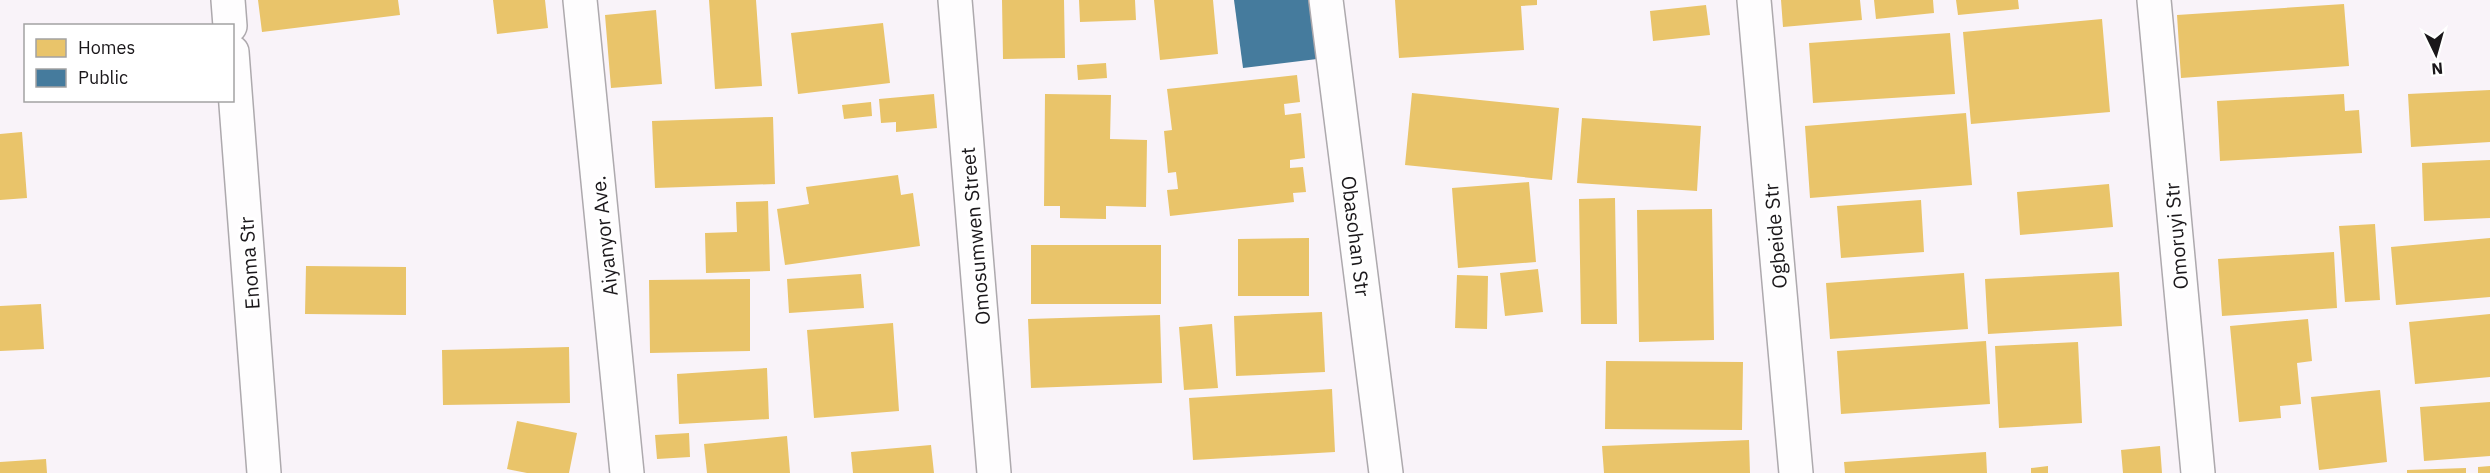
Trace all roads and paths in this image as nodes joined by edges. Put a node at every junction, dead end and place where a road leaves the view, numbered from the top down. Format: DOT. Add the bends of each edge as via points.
graph roads {
  1 [pos="228,0"];
  2 [pos="580,0"];
  3 [pos="955,0"];
  4 [pos="1326,0"];
  5 [pos="1754,0"];
  6 [pos="2154,0"];
  7 [pos="230,24"];
  8 [pos="234,78"];
  9 [pos="264,473"];
  10 [pos="627,473"];
  11 [pos="994,473"];
  12 [pos="1386,473"];
  13 [pos="1796,473"];
  14 [pos="2198,473"];
  1 -- 7 [label="street"];
  2 -- 10 [label="street, Aiyanyor Ave."];
  3 -- 11 [label="street, Omosumwen Street"];
  4 -- 12 [label="street, Obasohan Str"];
  5 -- 13 [label="street, Ogbeide Str"];
  6 -- 14 [label="street, Omoruyi Str"];
  8 -- 9 [label="street, Enoma Str"];
}
